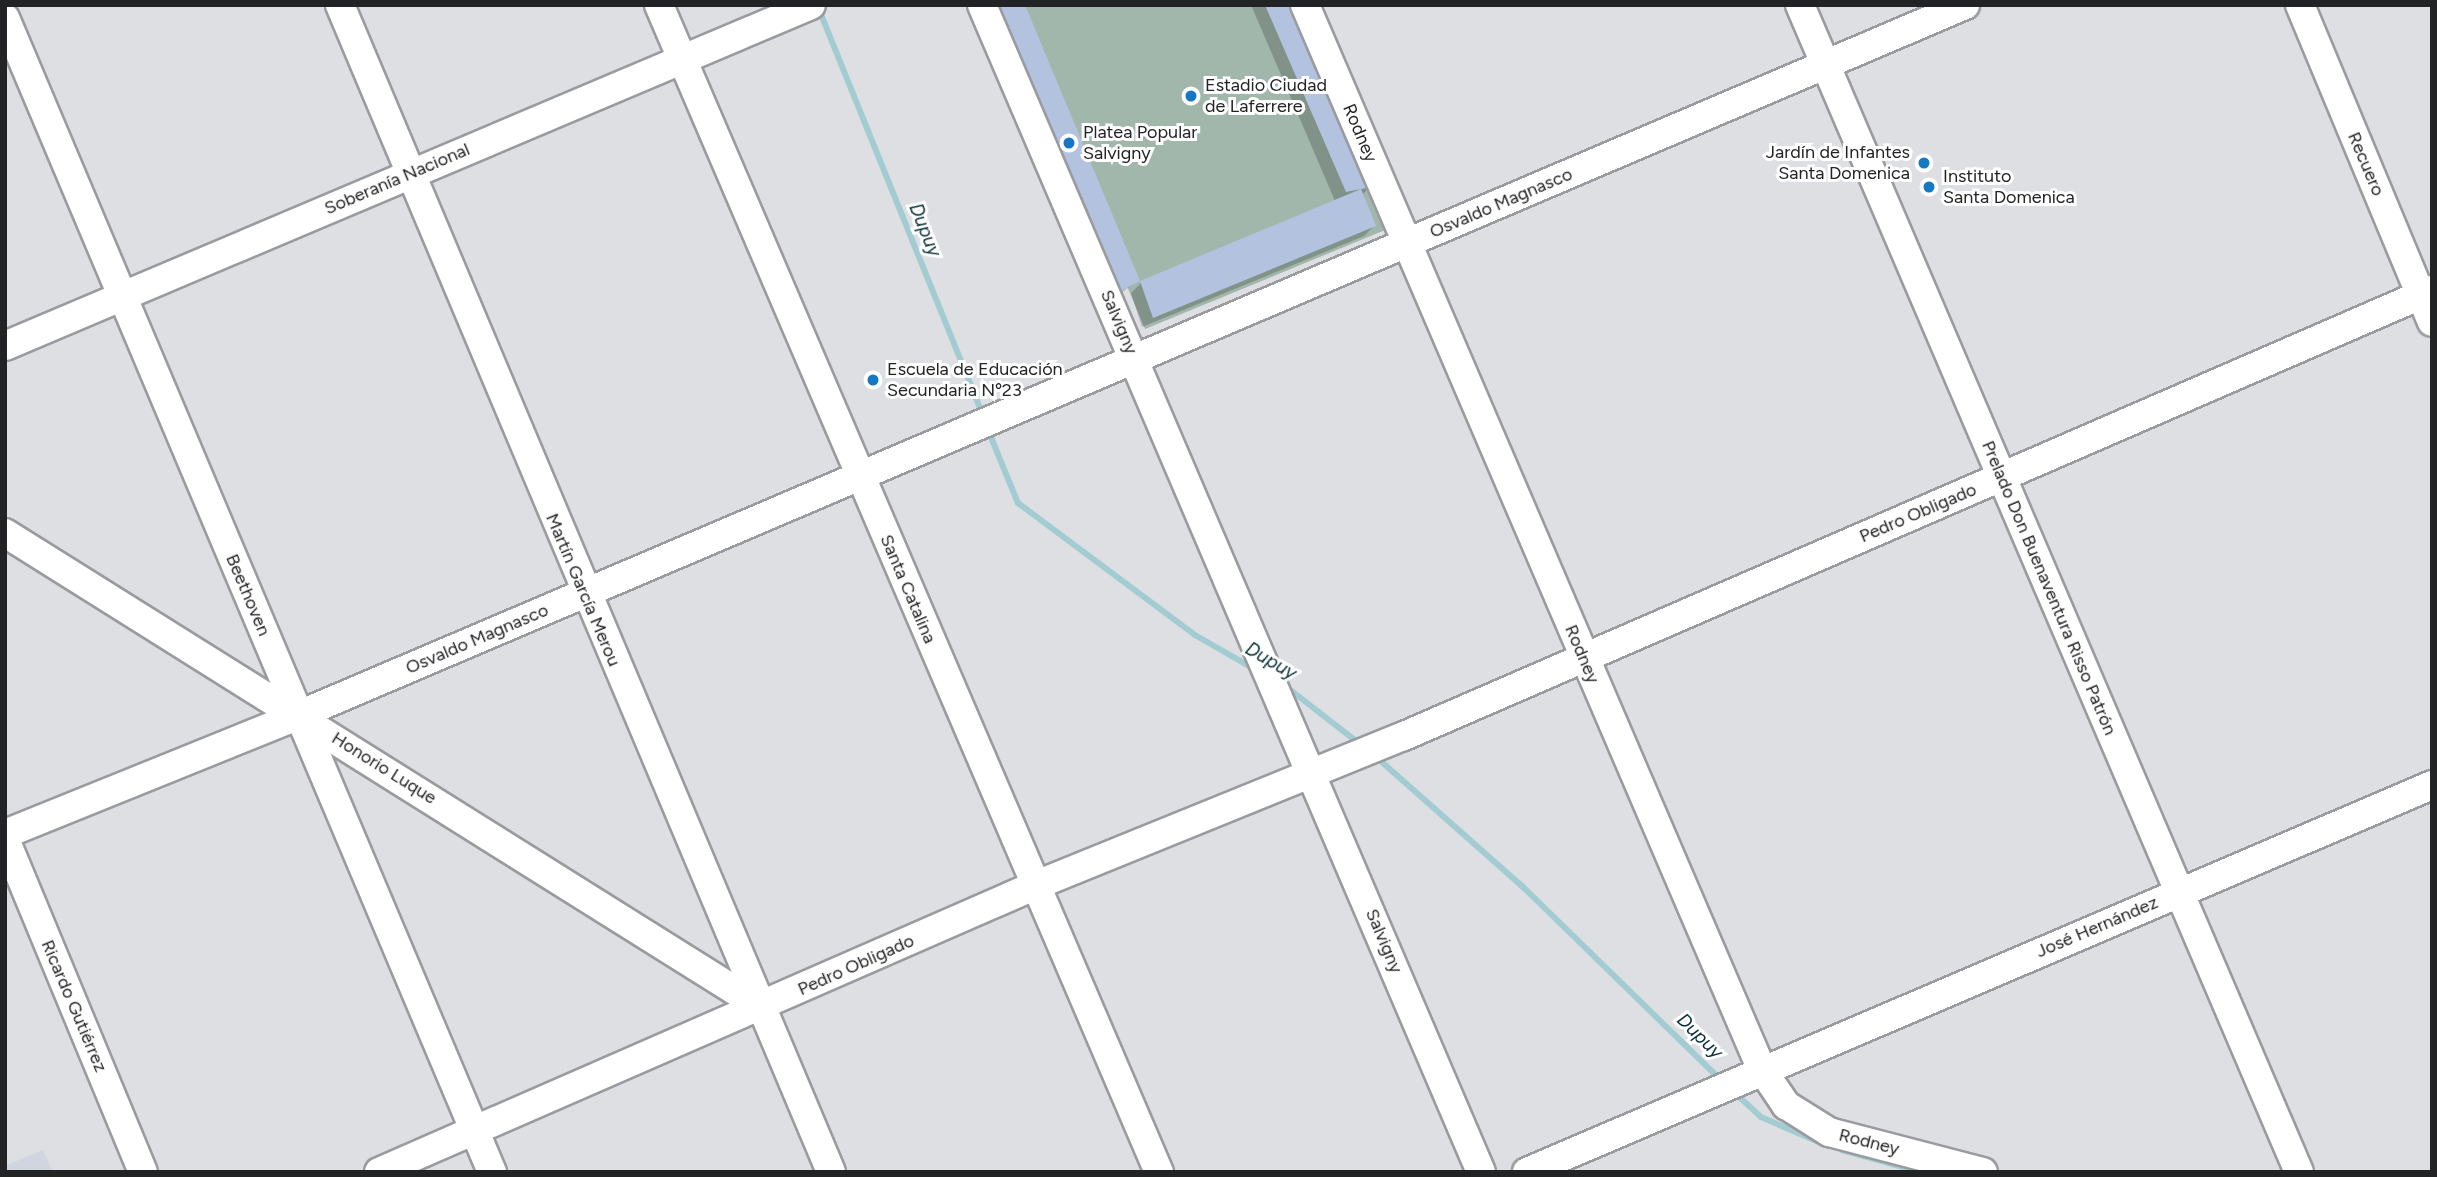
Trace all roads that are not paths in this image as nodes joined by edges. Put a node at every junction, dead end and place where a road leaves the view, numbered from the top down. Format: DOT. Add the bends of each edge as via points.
graph roads {
  1 [pos="340,5"];
  2 [pos="659,5"];
  3 [pos="982,5"];
  4 [pos="1305,5"];
  5 [pos="1800,5"];
  6 [pos="1965,5"];
  7 [pos="2300,5"];
  8 [pos="800,10"];
  9 [pos="5,18"];
  10 [pos="681,59"];
  11 [pos="1824,64"];
  12 [pos="411,173"];
  13 [pos="1407,243"];
  14 [pos="2426,293"];
  15 [pos="122,297"];
  16 [pos="2432,322"];
  17 [pos="5,346"];
  18 [pos="1135,359"];
  19 [pos="860,476"];
  20 [pos="2003,477"];
  21 [pos="5,533"];
  22 [pos="584,593"];
  23 [pos="1582,656"];
  24 [pos="299,715"];
  25 [pos="1323,767"];
  26 [pos="2432,785"];
  27 [pos="5,834"];
  28 [pos="5,839"];
  29 [pos="1034,886"];
  30 [pos="2177,893"];
  31 [pos="760,1007"];
  32 [pos="1761,1068"];
  33 [pos="475,1131"];
  34 [pos="143,1172"];
  35 [pos="379,1172"];
  36 [pos="492,1172"];
  37 [pos="831,1172"];
  38 [pos="1159,1172"];
  39 [pos="1481,1172"];
  40 [pos="1527,1172"];
  41 [pos="1983,1172"];
  42 [pos="2299,1172"];
  1 -- 12 [label="street, Martín García Merou"];
  2 -- 10 [label="street, Santa Catalina"];
  3 -- 18 [label="street, Salvigny"];
  4 -- 13 [label="street, Rodney"];
  5 -- 11 [label="street, Prelado Don Buenaventura Risso Patrón"];
  6 -- 11 [label="street, Osvaldo Magnasco"];
  7 -- 14 [label="street, Recuero"];
  8 -- 10 [label="street, Soberanía Nacional"];
  9 -- 15 [label="street, Beethoven"];
  10 -- 12 [label="street, Soberanía Nacional"];
  10 -- 19 [label="street, Santa Catalina"];
  11 -- 13 [label="street, Osvaldo Magnasco"];
  11 -- 20 [label="street, Prelado Don Buenaventura Risso Patrón"];
  12 -- 15 [label="street, Soberanía Nacional"];
  12 -- 22 [label="street, Martín García Merou"];
  13 -- 18 [label="street, Osvaldo Magnasco"];
  13 -- 23 [label="street, Rodney"];
  14 -- 16 [label="street, Recuero"];
  14 -- 20 [label="street, Pedro Obligado"];
  15 -- 17 [label="street, Soberanía Nacional"];
  15 -- 24 [label="street, Beethoven"];
  18 -- 19 [label="street, Osvaldo Magnasco"];
  18 -- 25 [label="street, Salvigny" via="1284,712"];
  19 -- 22 [label="street, Osvaldo Magnasco"];
  19 -- 29 [label="street, Santa Catalina"];
  20 -- 23 [label="street, Pedro Obligado"];
  20 -- 30 [label="street, Prelado Don Buenaventura Risso Patrón"];
  21 -- 24 [label="street, Honorio Luque"];
  22 -- 24 [label="street, Osvaldo Magnasco"];
  22 -- 31 [label="street, Martín García Merou"];
  23 -- 25 [label="street, Pedro Obligado"];
  23 -- 32 [label="street, Rodney"];
  24 -- 27 [label="street, Osvaldo Magnasco"];
  24 -- 31 [label="street, Honorio Luque"];
  24 -- 33 [label="street, Beethoven"];
  25 -- 29 [label="street, Pedro Obligado"];
  25 -- 39 [label="street, Salvigny"];
  26 -- 30 [label="street, José Hernández"];
  28 -- 34 [label="street, Ricardo Gutiérrez"];
  29 -- 31 [label="street, Pedro Obligado"];
  29 -- 38 [label="street, Santa Catalina"];
  30 -- 32 [label="street, José Hernández"];
  30 -- 42 [label="street, Prelado Don Buenaventura Risso Patrón"];
  31 -- 33 [label="street, Pedro Obligado"];
  31 -- 37 [label="street, Martín García Merou"];
  32 -- 40 [label="street, José Hernández"];
  32 -- 41 [label="street, Rodney" via="1786,1105 1829,1132"];
  33 -- 35 [label="street, Pedro Obligado"];
  33 -- 36 [label="street, Beethoven"];
}
